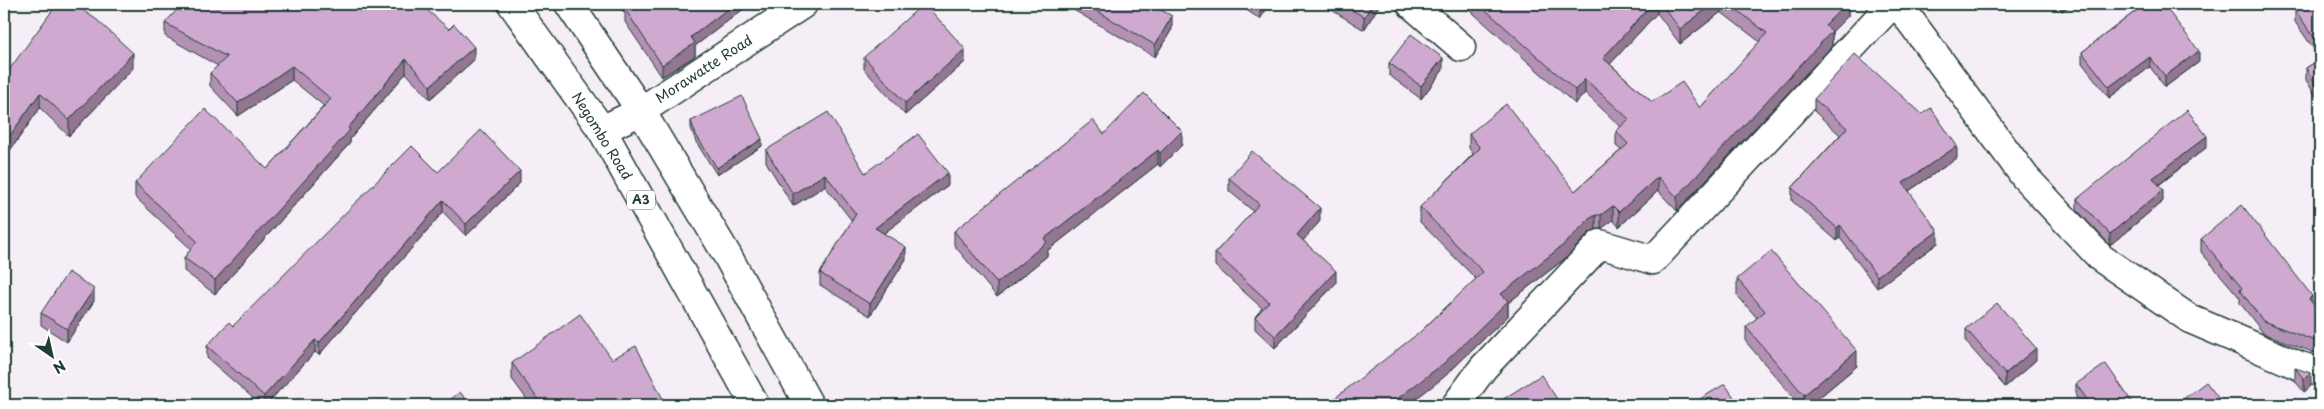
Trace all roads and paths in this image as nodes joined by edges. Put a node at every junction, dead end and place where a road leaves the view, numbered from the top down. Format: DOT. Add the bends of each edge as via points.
graph roads {
  1 [pos="512,4"];
  2 [pos="569,4"];
  3 [pos="803,4"];
  4 [pos="1411,4"];
  5 [pos="1892,4"];
  6 [pos="1898,4"];
  7 [pos="1461,47"];
  8 [pos="641,111"];
  9 [pos="602,130"];
  10 [pos="2320,372"];
  11 [pos="755,405"];
  12 [pos="809,405"];
  13 [pos="1456,405"];
  1 -- 9 [label="main road, Negombo Road / A3"];
  2 -- 8 [label="main road"];
  3 -- 8 [label="main road, Morawatte Road"];
  4 -- 7 [label="main road"];
  5 -- 13 [label="main road" via="1654,260 1600,244 1483,368"];
  6 -- 10 [label="main road" via="2025,177 2101,258 2190,319"];
  8 -- 9 [label="main road, Morawatte Road"];
  8 -- 12 [label="main road" via="727,255"];
  9 -- 11 [label="main road, Negombo Road / A3"];
}
